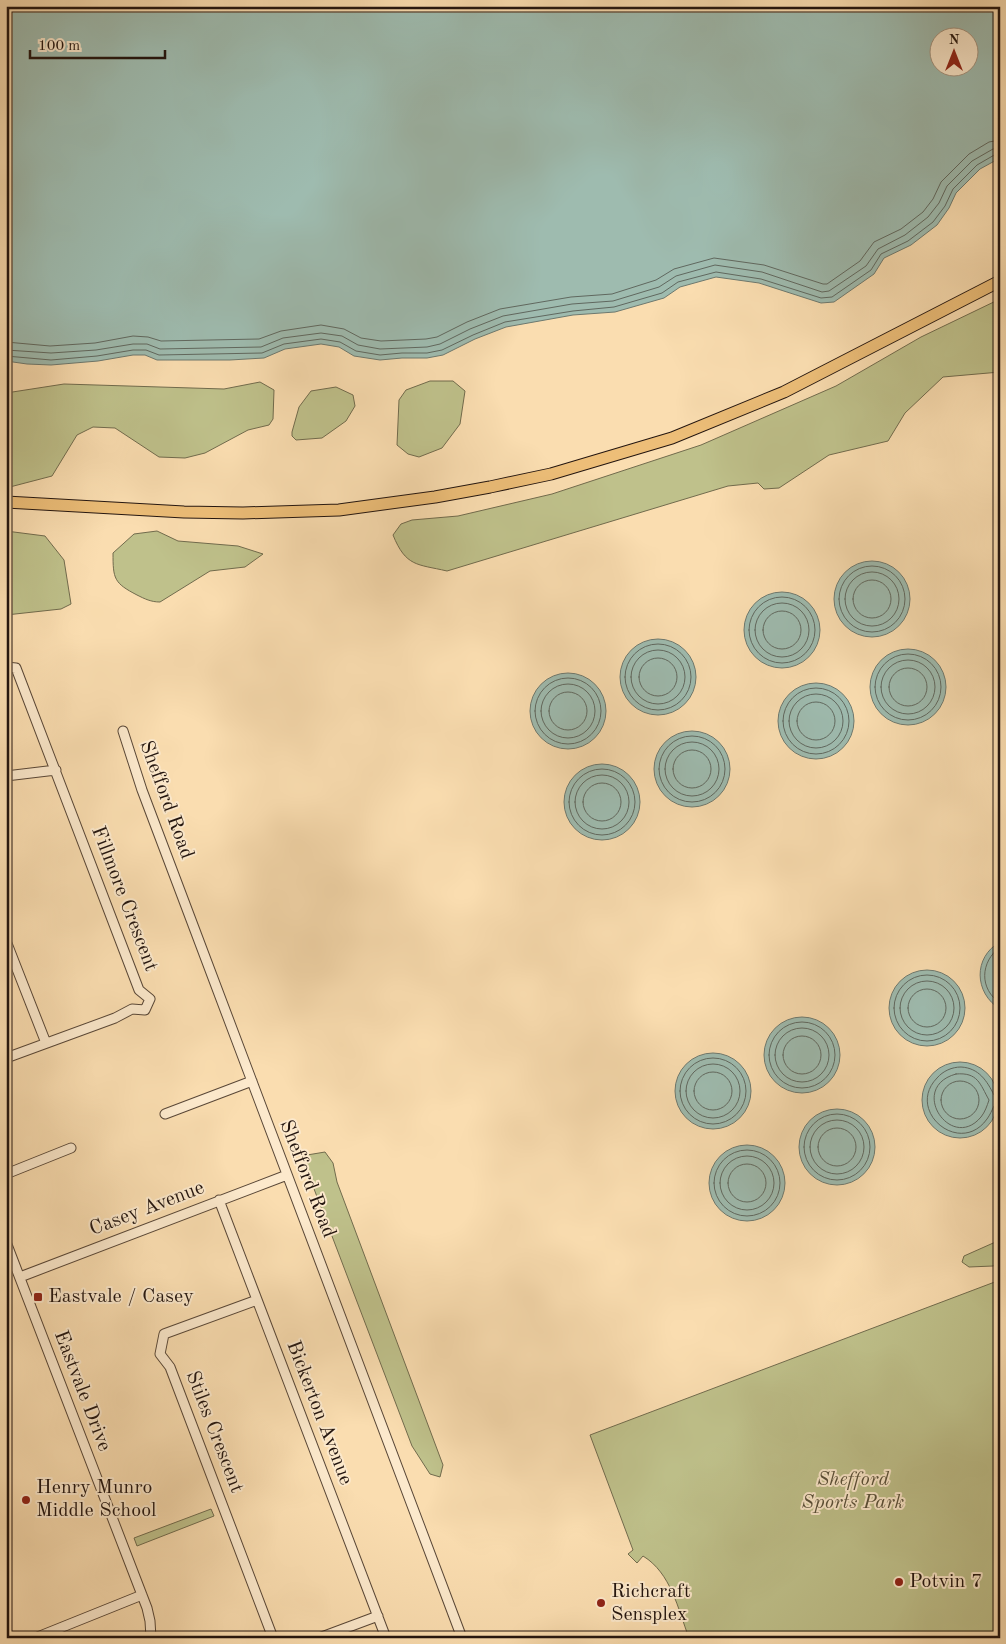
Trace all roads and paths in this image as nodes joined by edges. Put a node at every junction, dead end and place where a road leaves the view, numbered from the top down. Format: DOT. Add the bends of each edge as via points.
graph roads {
  1 [pos="1000,281"];
  2 [pos="6,502"];
  3 [pos="6,667"];
  4 [pos="123,731"];
  5 [pos="56,770"];
  6 [pos="6,776"];
  7 [pos="6,941"];
  8 [pos="46,1043"];
  9 [pos="6,1058"];
  10 [pos="252,1081"];
  11 [pos="165,1114"];
  12 [pos="71,1148"];
  13 [pos="6,1174"];
  14 [pos="287,1175"];
  15 [pos="219,1200"];
  16 [pos="6,1242"];
  17 [pos="20,1277"];
  18 [pos="257,1300"];
  19 [pos="142,1595"];
  20 [pos="378,1616"];
  21 [pos="44,1636"];
  22 [pos="35,1638"];
  23 [pos="151,1638"];
  24 [pos="273,1638"];
  25 [pos="319,1638"];
  26 [pos="386,1638"];
  27 [pos="462,1638"];
  1 -- 2 [label="main road" via="784,392 672,438 551,474 435,497 339,510 184,512"];
  3 -- 5 [label="street, Fillmore Crescent" via="16,668"];
  4 -- 10 [label="street, Shefford Road"];
  5 -- 6 [label="street"];
  5 -- 8 [label="street, Fillmore Crescent" via="139,990 150,998 145,1010 132,1009"];
  7 -- 8 [label="street"];
  8 -- 9 [label="street, Fillmore Crescent"];
  10 -- 11 [label="street"];
  10 -- 14 [label="street, Shefford Road"];
  12 -- 13 [label="street"];
  14 -- 15 [label="street, Casey Avenue"];
  14 -- 27 [label="street, Shefford Road"];
  15 -- 17 [label="street, Casey Avenue"];
  15 -- 18 [label="street, Bickerton Avenue"];
  16 -- 17 [label="street, Eastvale Drive"];
  17 -- 19 [label="street, Eastvale Drive"];
  18 -- 20 [label="street, Bickerton Avenue"];
  18 -- 24 [label="street, Stiles Crescent" via="164,1334 160,1354 170,1367"];
  19 -- 21 [label="street"];
  19 -- 23 [label="street, Eastvale Drive" via="150,1621"];
  20 -- 25 [label="street"];
  20 -- 26 [label="street, Bickerton Avenue"];
  21 -- 22 [label="street"];
}
